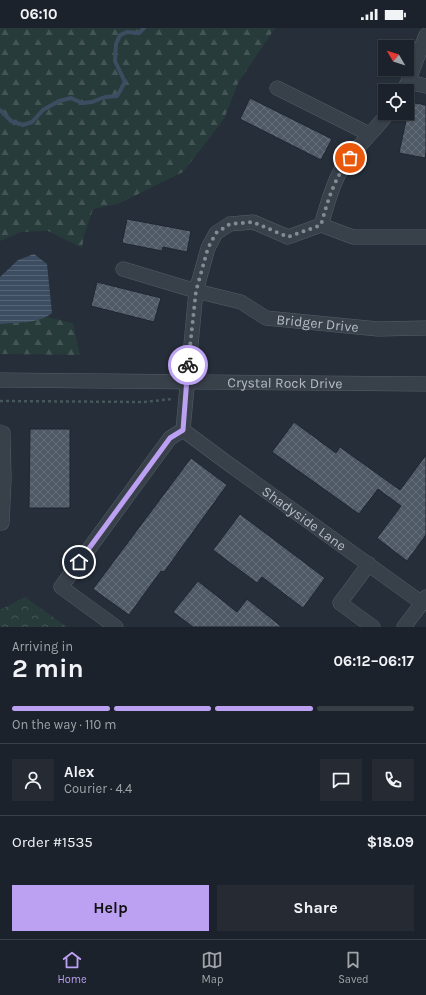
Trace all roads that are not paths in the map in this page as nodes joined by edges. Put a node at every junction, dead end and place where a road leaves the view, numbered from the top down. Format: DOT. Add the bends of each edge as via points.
graph roads {
  1 [pos="426,35"];
  2 [pos="407,84"];
  3 [pos="426,86"];
  4 [pos="414,87"];
  5 [pos="277,88"];
  6 [pos="382,120"];
  7 [pos="369,134"];
  8 [pos="321,225"];
  9 [pos="426,237"];
  10 [pos="123,269"];
  11 [pos="196,291"];
  12 [pos="426,328"];
  13 [pos="0,380"];
  14 [pos="186,381"];
  15 [pos="426,384"];
  16 [pos="183,430"];
  17 [pos="0,432"];
  18 [pos="0,523"];
  19 [pos="368,564"];
  20 [pos="424,600"];
  21 [pos="116,627"];
  22 [pos="373,627"];
  23 [pos="404,627"];
  1 -- 2 [label="street"];
  3 -- 4 [label="street"];
  5 -- 7 [label="street"];
  6 -- 7 [label="street"];
  7 -- 8 [label="street" via="341,170 330,194"];
  8 -- 9 [label="street" via="353,237"];
  8 -- 11 [label="street" via="288,237 253,222 230,224 216,233 208,248"];
  10 -- 11 [label="street, Bridger Drive"];
  11 -- 12 [label="street, Bridger Drive" via="241,302 266,318 378,329"];
  11 -- 14 [label="street"];
  13 -- 14 [label="street, Crystal Rock Drive"];
  14 -- 15 [label="street, Crystal Rock Drive"];
  14 -- 16 [label="street"];
  16 -- 19 [label="street, Shadyside Lane"];
  16 -- 21 [label="street" via="170,438 61,587"];
  17 -- 18 [label="street" via="3,433 4,480"];
  19 -- 20 [label="street, Shadyside Lane"];
  19 -- 22 [label="street" via="340,603"];
  20 -- 23 [label="street"];
}
